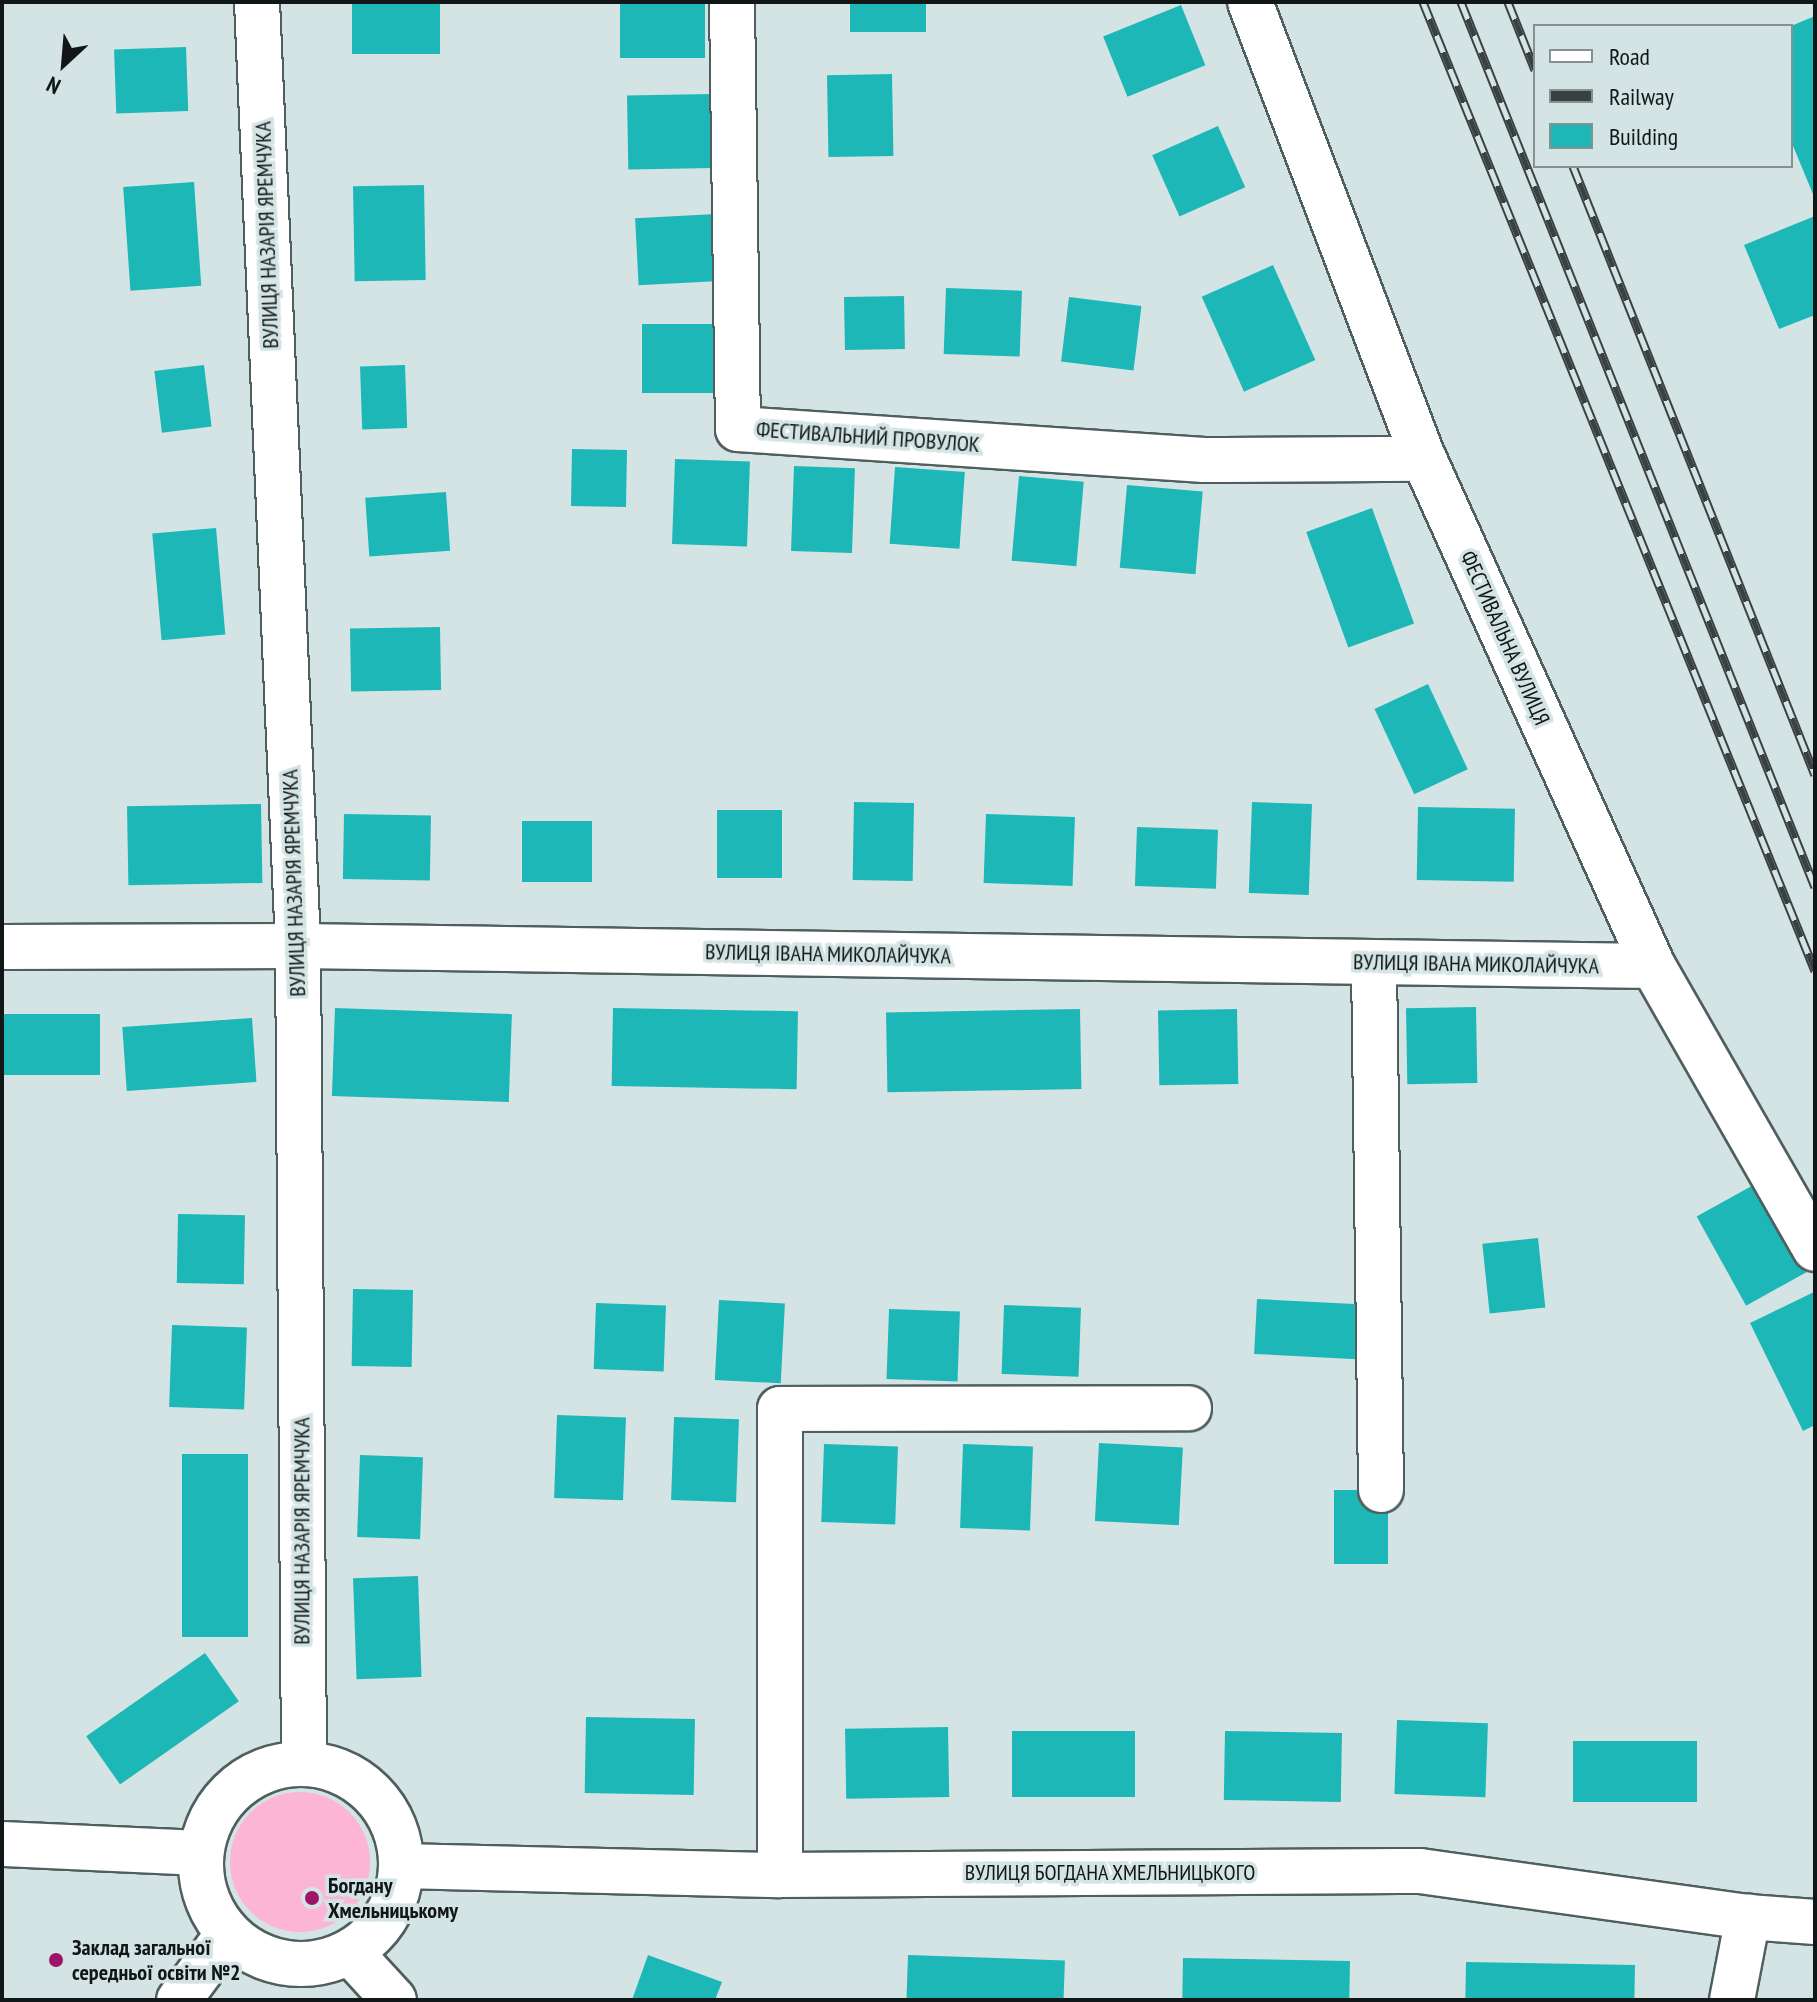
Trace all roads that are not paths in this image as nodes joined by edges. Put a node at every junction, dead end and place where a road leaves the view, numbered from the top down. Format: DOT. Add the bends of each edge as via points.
graph roads {
  1 [pos="257,2"];
  2 [pos="732,2"];
  3 [pos="1250,2"];
  4 [pos="1424,459"];
  5 [pos="298,946"];
  6 [pos="2,947"];
  7 [pos="1374,962"];
  8 [pos="1653,966"];
  9 [pos="1815,1249"];
  10 [pos="1189,1408"];
  11 [pos="1381,1490"];
  12 [pos="304,1764"];
  13 [pos="2,1844"];
  14 [pos="201,1853"];
  15 [pos="401,1866"];
  16 [pos="780,1875"];
  17 [pos="1748,1917"];
  18 [pos="1815,1922"];
  19 [pos="228,1934"];
  20 [pos="350,1952"];
  21 [pos="179,2000"];
  22 [pos="394,2000"];
  23 [pos="1732,2000"];
  1 -- 5 [label="street, ВУЛИЦЯ НАЗАРІЯ ЯРЕМЧУКА"];
  2 -- 4 [label="street, ФЕСТИВАЛЬНИЙ ПРОВУЛОК" via="738,429 1204,460"];
  3 -- 4 [label="street, ФЕСТИВАЛЬНА ВУЛИЦЯ"];
  4 -- 8 [label="street, ФЕСТИВАЛЬНА ВУЛИЦЯ"];
  5 -- 6 [label="street, ВУЛИЦЯ ІВАНА МИКОЛАЙЧУКА"];
  5 -- 7 [label="street, ВУЛИЦЯ ІВАНА МИКОЛАЙЧУКА"];
  5 -- 12 [label="street, ВУЛИЦЯ НАЗАРІЯ ЯРЕМЧУКА"];
  7 -- 8 [label="street, ВУЛИЦЯ ІВАНА МИКОЛАЙЧУКА"];
  7 -- 11 [label="street"];
  8 -- 9 [label="street, ФЕСТИВАЛЬНА ВУЛИЦЯ"];
  10 -- 16 [label="street" via="780,1409"];
  12 -- 14 [label="street" via="247,1779 224,1799 208,1825"];
  12 -- 15 [label="street" via="335,1770 362,1785 383,1807 397,1835"];
  13 -- 14 [label="street"];
  14 -- 19 [label="street" via="202,1882 211,1910"];
  15 -- 16 [label="street, ВУЛИЦЯ БОГДАНА ХМЕЛЬНИЦЬКОГО"];
  15 -- 20 [label="street" via="395,1900 377,1930"];
  16 -- 17 [label="street, ВУЛИЦЯ БОГДАНА ХМЕЛЬНИЦЬКОГО" via="1420,1871"];
  17 -- 18 [label="street, ВУЛИЦЯ БОГДАНА ХМЕЛЬНИЦЬКОГО"];
  17 -- 23 [label="street"];
  19 -- 20 [label="street" via="254,1953 285,1963 319,1963"];
  19 -- 21 [label="street"];
  20 -- 22 [label="street"];
}
